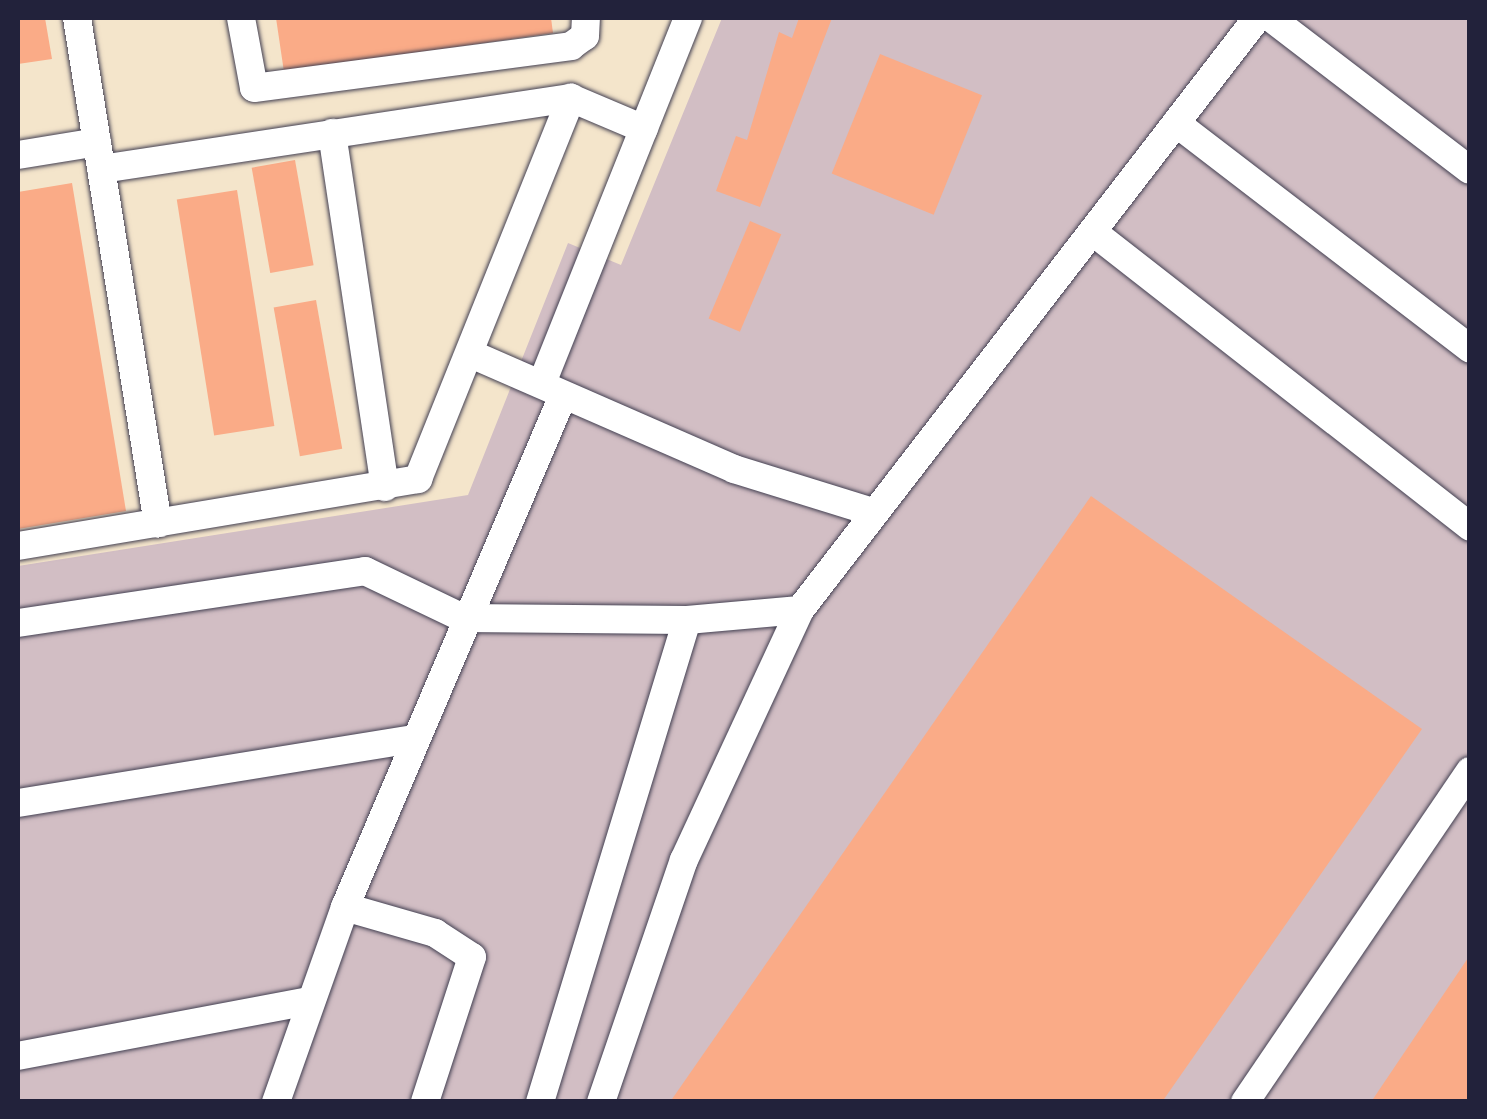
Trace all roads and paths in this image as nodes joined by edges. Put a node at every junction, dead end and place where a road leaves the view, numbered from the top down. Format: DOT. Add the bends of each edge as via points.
graph roads {
  1 [pos="77,18"];
  2 [pos="241,18"];
  3 [pos="586,18"];
  4 [pos="688,18"];
  5 [pos="1257,18"];
  6 [pos="1271,18"];
  7 [pos="571,98"];
  8 [pos="1176,123"];
  9 [pos="644,129"];
  10 [pos="332,134"];
  11 [pos="18,155"];
  12 [pos="99,156"];
  13 [pos="1470,170"];
  14 [pos="1093,232"];
  15 [pos="1470,349"];
  16 [pos="472,354"];
  17 [pos="552,391"];
  18 [pos="386,488"];
  19 [pos="872,512"];
  20 [pos="158,524"];
  21 [pos="1470,527"];
  22 [pos="18,546"];
  23 [pos="800,610"];
  24 [pos="463,618"];
  25 [pos="687,620"];
  26 [pos="18,623"];
  27 [pos="416,739"];
  28 [pos="1470,771"];
  29 [pos="18,803"];
  30 [pos="345,907"];
  31 [pos="310,1001"];
  32 [pos="18,1056"];
  33 [pos="276,1102"];
  34 [pos="425,1102"];
  35 [pos="540,1102"];
  36 [pos="602,1102"];
  37 [pos="1245,1102"];
  1 -- 12 [label="street"];
  2 -- 3 [label="street" via="254,88 571,46 585,36"];
  4 -- 9 [label="street"];
  5 -- 8 [label="street"];
  6 -- 13 [label="street"];
  7 -- 9 [label="street"];
  7 -- 10 [label="street"];
  7 -- 16 [label="street"];
  8 -- 14 [label="street"];
  8 -- 15 [label="street"];
  9 -- 17 [label="street"];
  10 -- 12 [label="street"];
  10 -- 18 [label="street"];
  11 -- 12 [label="street"];
  12 -- 20 [label="street"];
  14 -- 19 [label="street"];
  14 -- 21 [label="street"];
  16 -- 17 [label="street"];
  16 -- 18 [label="street" via="426,468 413,482"];
  17 -- 19 [label="street" via="734,468"];
  17 -- 24 [label="street"];
  18 -- 20 [label="street"];
  19 -- 23 [label="street"];
  20 -- 22 [label="street"];
  23 -- 25 [label="street"];
  23 -- 36 [label="street" via="684,860"];
  24 -- 25 [label="street"];
  24 -- 26 [label="street" via="365,571"];
  24 -- 27 [label="street"];
  25 -- 35 [label="street"];
  27 -- 29 [label="street"];
  27 -- 30 [label="street"];
  28 -- 37 [label="street"];
  30 -- 31 [label="street"];
  30 -- 34 [label="street" via="435,934 472,956"];
  31 -- 32 [label="street"];
  31 -- 33 [label="street"];
}
